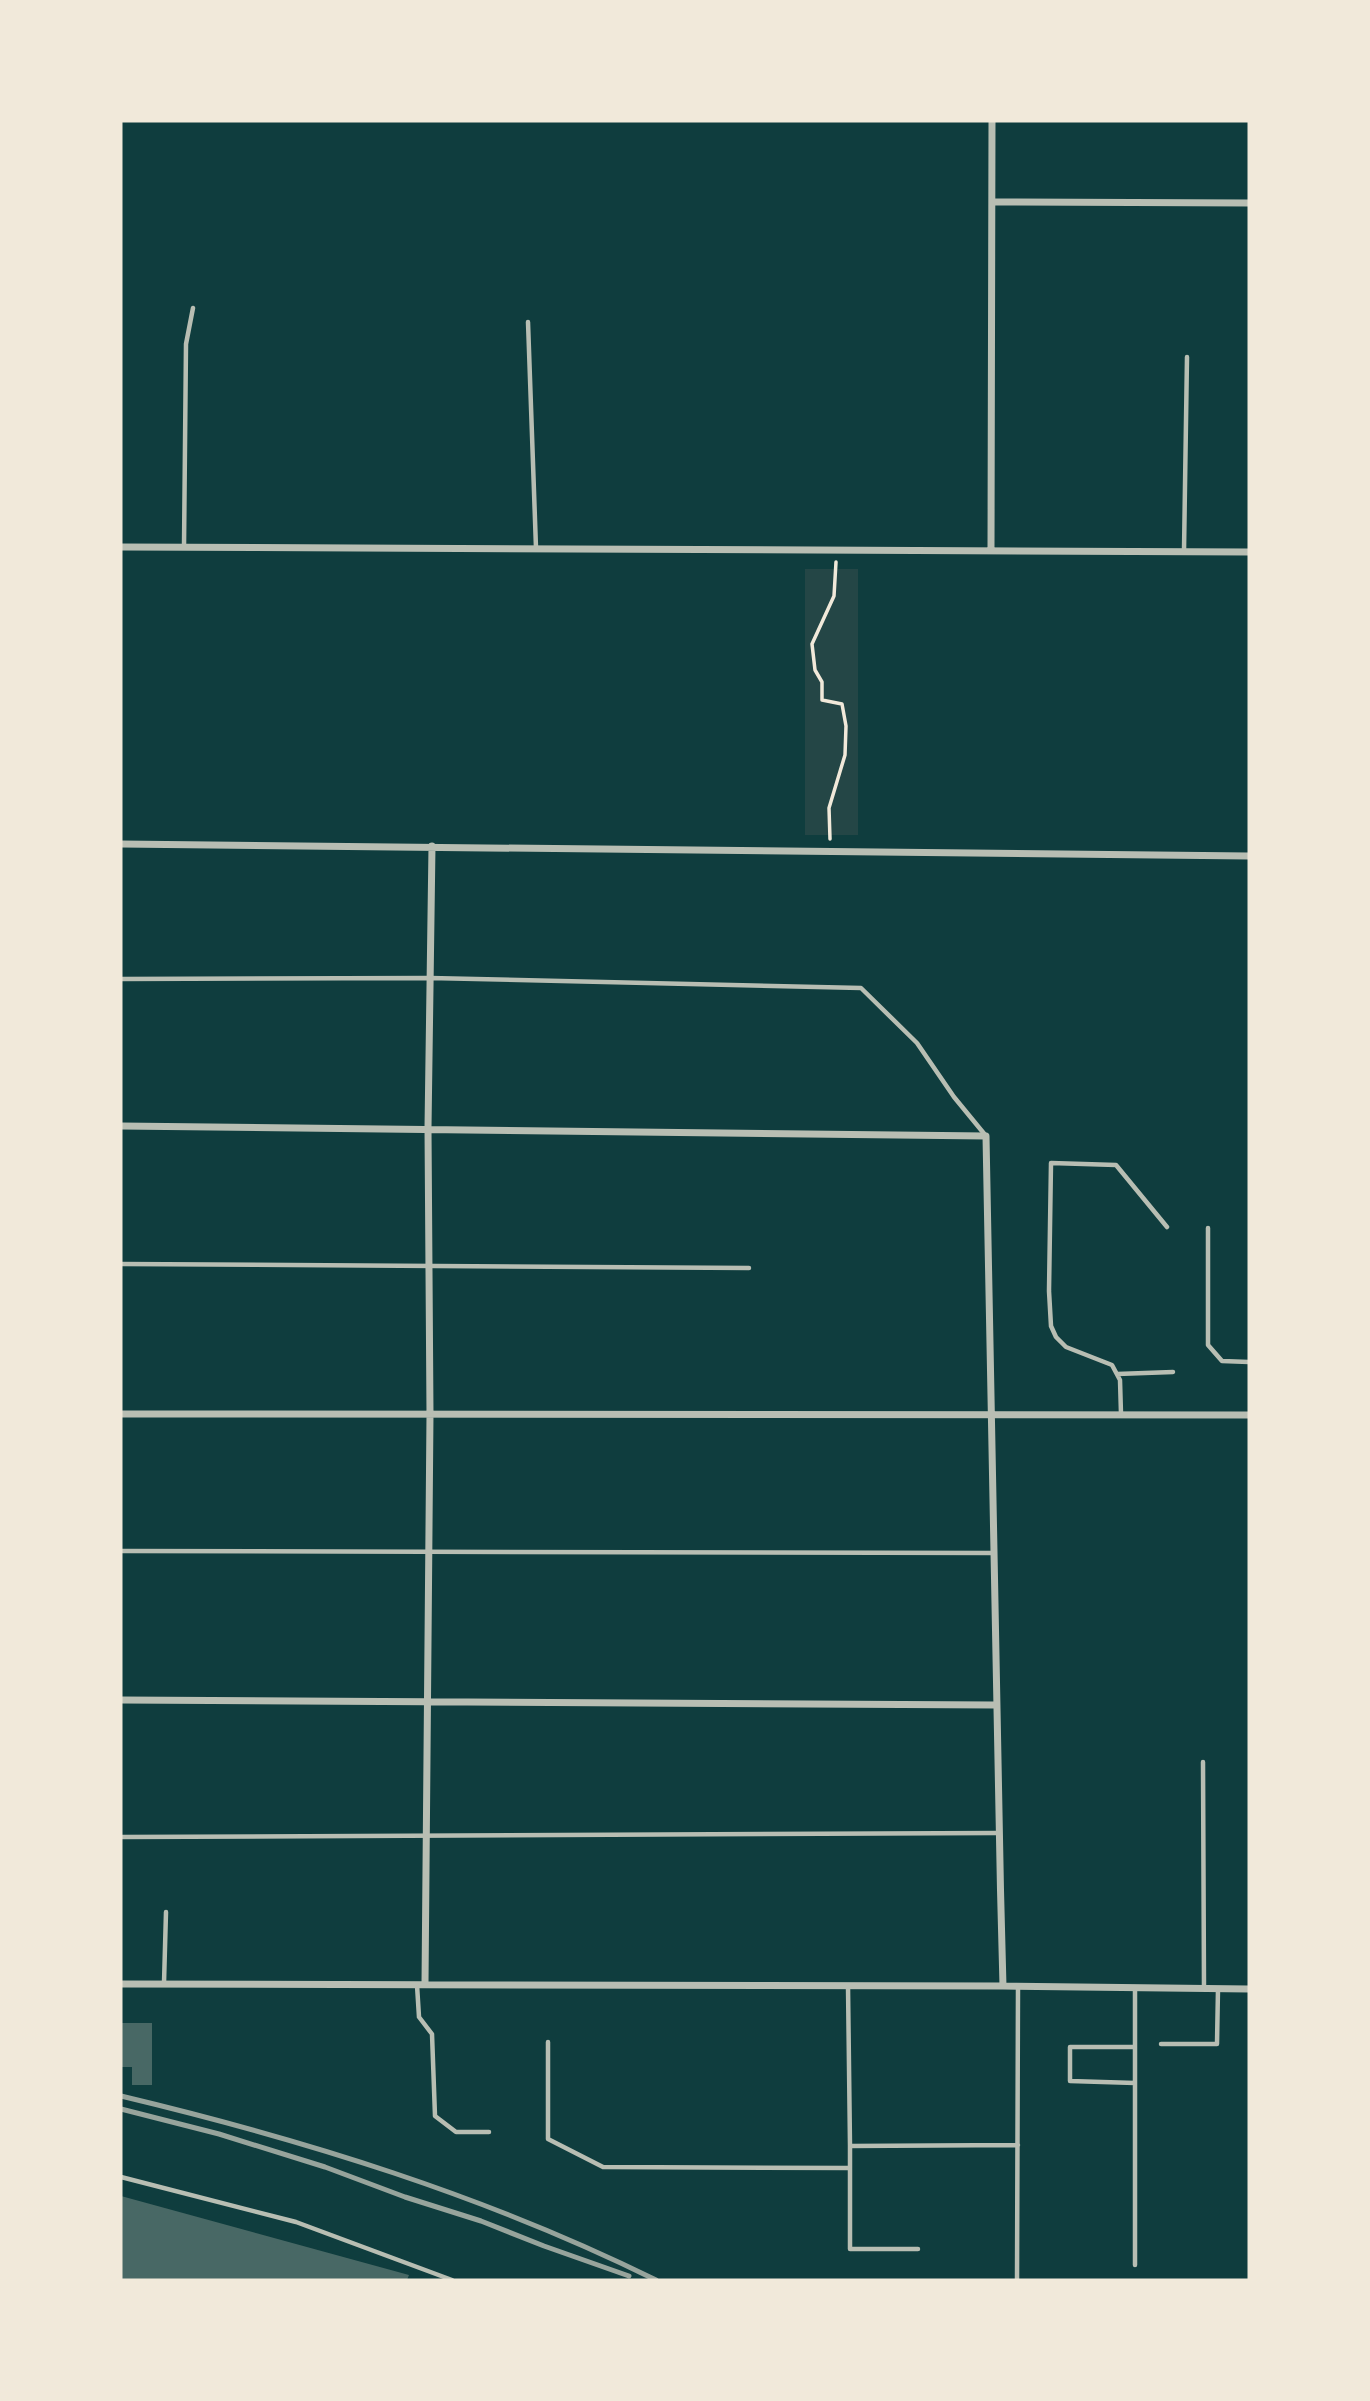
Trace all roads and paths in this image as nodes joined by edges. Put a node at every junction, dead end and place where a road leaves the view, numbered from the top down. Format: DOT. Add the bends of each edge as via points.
graph roads {
  1 [pos="992,121"];
  2 [pos="992,202"];
  3 [pos="1249,203"];
  4 [pos="193,309"];
  5 [pos="528,322"];
  6 [pos="1187,358"];
  7 [pos="121,547"];
  8 [pos="184,547"];
  9 [pos="536,548"];
  10 [pos="837,549"];
  11 [pos="991,550"];
  12 [pos="1184,551"];
  13 [pos="1249,552"];
  14 [pos="121,844"];
  15 [pos="432,846"];
  16 [pos="831,851"];
  17 [pos="1249,856"];
  18 [pos="430,978"];
  19 [pos="121,979"];
  20 [pos="121,1126"];
  21 [pos="428,1128"];
  22 [pos="986,1136"];
  23 [pos="1167,1227"];
  24 [pos="1208,1228"];
  25 [pos="121,1264"];
  26 [pos="429,1266"];
  27 [pos="749,1268"];
  28 [pos="1249,1363"];
  29 [pos="1174,1372"];
  30 [pos="1116,1374"];
  31 [pos="121,1414"];
  32 [pos="430,1414"];
  33 [pos="992,1414"];
  34 [pos="1121,1415"];
  35 [pos="1249,1415"];
  36 [pos="121,1551"];
  37 [pos="428,1552"];
  38 [pos="994,1553"];
  39 [pos="121,1700"];
  40 [pos="426,1701"];
  41 [pos="995,1705"];
  42 [pos="1203,1762"];
  43 [pos="999,1833"];
  44 [pos="121,1837"];
  45 [pos="425,1837"];
  46 [pos="166,1912"];
  47 [pos="121,1984"];
  48 [pos="164,1984"];
  49 [pos="421,1984"];
  50 [pos="848,1986"];
  51 [pos="1003,1986"];
  52 [pos="1018,1987"];
  53 [pos="1135,1988"];
  54 [pos="1204,1989"];
  55 [pos="1218,1989"];
  56 [pos="1249,1989"];
  57 [pos="548,2042"];
  58 [pos="1161,2044"];
  59 [pos="1135,2047"];
  60 [pos="1135,2083"];
  61 [pos="489,2132"];
  62 [pos="850,2146"];
  63 [pos="1018,2146"];
  64 [pos="850,2168"];
  65 [pos="121,2177"];
  66 [pos="918,2249"];
  67 [pos="1135,2265"];
  68 [pos="452,2280"];
  69 [pos="1017,2280"];
  1 -- 2 [label="street"];
  2 -- 3 [label="street"];
  2 -- 11 [label="street"];
  4 -- 8 [label="lane" via="186,344"];
  5 -- 9 [label="lane"];
  6 -- 12 [label="lane"];
  7 -- 8 [label="street"];
  8 -- 9 [label="street"];
  9 -- 10 [label="street"];
  10 -- 11 [label="street"];
  10 -- 16 [label="path" via="834,596 812,644 822,701 842,704 846,726 845,755 829,807"];
  11 -- 12 [label="street"];
  12 -- 13 [label="street"];
  14 -- 15 [label="street"];
  15 -- 16 [label="street"];
  15 -- 18 [label="street"];
  16 -- 17 [label="street"];
  18 -- 19 [label="lane"];
  18 -- 21 [label="street"];
  18 -- 22 [label="lane" via="861,988 917,1043"];
  20 -- 21 [label="street"];
  21 -- 22 [label="street"];
  21 -- 26 [label="street"];
  22 -- 33 [label="street"];
  23 -- 30 [label="lane" via="1116,1165 1051,1163 1051,1326 1066,1347 1112,1365"];
  24 -- 28 [label="lane" via="1208,1345 1222,1361"];
  25 -- 26 [label="lane"];
  26 -- 27 [label="lane"];
  26 -- 32 [label="street"];
  29 -- 30 [label="lane"];
  30 -- 34 [label="lane"];
  31 -- 32 [label="street"];
  32 -- 33 [label="street"];
  32 -- 37 [label="street"];
  33 -- 34 [label="street"];
  33 -- 38 [label="street"];
  34 -- 35 [label="street"];
  36 -- 37 [label="lane"];
  37 -- 38 [label="lane"];
  37 -- 40 [label="street"];
  38 -- 41 [label="street"];
  39 -- 40 [label="street"];
  40 -- 41 [label="street"];
  40 -- 45 [label="street"];
  41 -- 43 [label="street"];
  42 -- 54 [label="lane"];
  43 -- 45 [label="lane"];
  43 -- 51 [label="street"];
  44 -- 45 [label="lane"];
  45 -- 49 [label="street"];
  46 -- 48 [label="lane"];
  47 -- 48 [label="street"];
  48 -- 49 [label="street"];
  49 -- 50 [label="street"];
  49 -- 61 [label="lane" via="419,2017 432,2034 435,2116 456,2132"];
  50 -- 51 [label="street"];
  50 -- 62 [label="lane"];
  51 -- 52 [label="street"];
  52 -- 53 [label="street"];
  52 -- 63 [label="lane"];
  53 -- 54 [label="street"];
  53 -- 59 [label="lane"];
  54 -- 55 [label="street"];
  55 -- 56 [label="street"];
  55 -- 58 [label="lane" via="1217,2044"];
  57 -- 64 [label="lane" via="548,2138 603,2167"];
  59 -- 60 [label="lane"];
  59 -- 60 [label="lane" via="1070,2047 1070,2081"];
  60 -- 67 [label="lane"];
  62 -- 63 [label="lane"];
  62 -- 64 [label="lane"];
  63 -- 69 [label="lane"];
  64 -- 66 [label="lane" via="850,2249"];
  65 -- 68 [label="lane" via="296,2222"];
}
